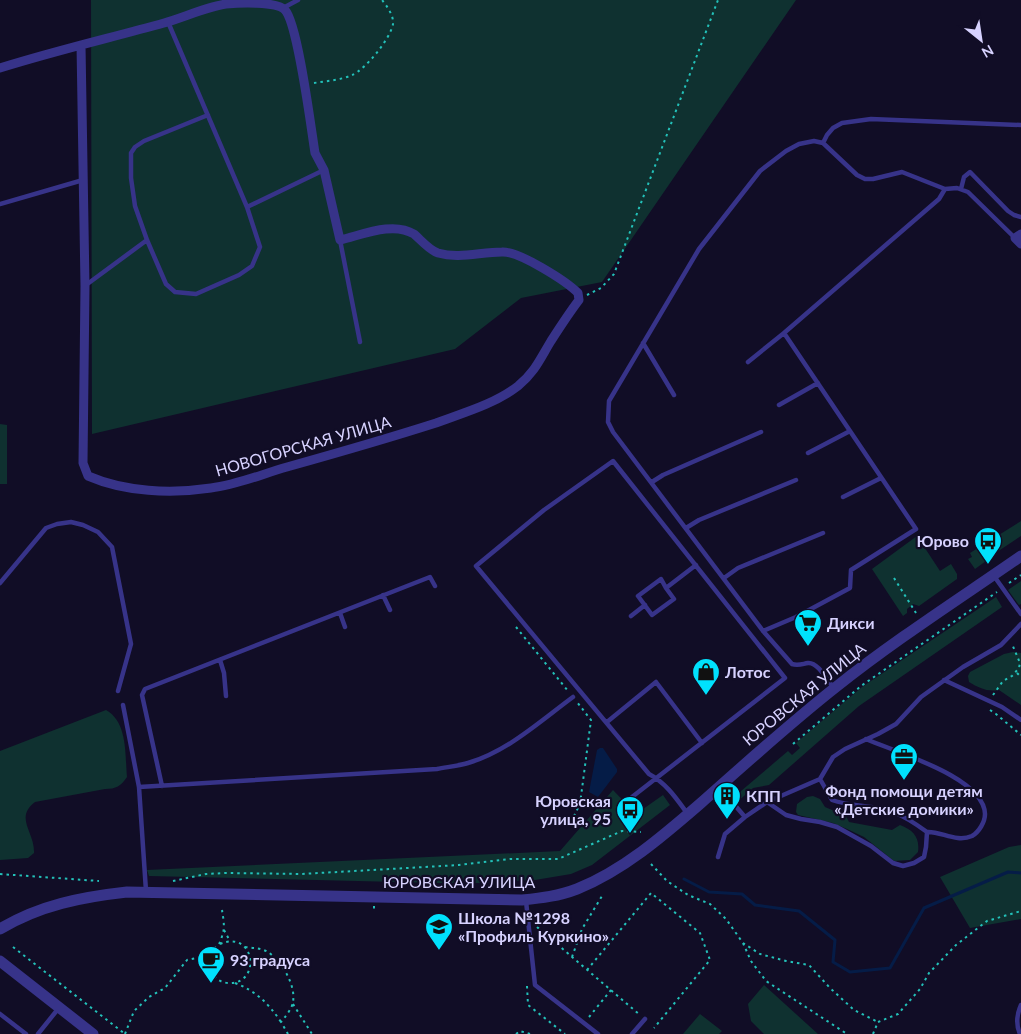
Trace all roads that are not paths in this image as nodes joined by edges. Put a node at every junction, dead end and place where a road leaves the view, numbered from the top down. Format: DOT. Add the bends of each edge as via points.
graph roads {
  1 [pos="298,0"];
  2 [pos="283,8"];
  3 [pos="168,22"];
  4 [pos="81,45"];
  5 [pos="0,68"];
  6 [pos="208,115"];
  7 [pos="1021,125"];
  8 [pos="823,143"];
  9 [pos="324,170"];
  10 [pos="83,180"];
  11 [pos="961,188"];
  12 [pos="946,189"];
  13 [pos="0,204"];
  14 [pos="247,207"];
  15 [pos="1021,217"];
  16 [pos="1019,239"];
  17 [pos="147,240"];
  18 [pos="340,240"];
  19 [pos="85,286"];
  20 [pos="784,333"];
  21 [pos="360,342"];
  22 [pos="643,343"];
  23 [pos="748,362"];
  24 [pos="818,383"];
  25 [pos="674,395"];
  26 [pos="779,405"];
  27 [pos="761,432"];
  28 [pos="850,432"];
  29 [pos="808,453"];
  30 [pos="881,478"];
  31 [pos="796,480"];
  32 [pos="652,482"];
  33 [pos="843,497"];
  34 [pos="686,528"];
  35 [pos="823,533"];
  36 [pos="1021,556"];
  37 [pos="696,565"];
  38 [pos="993,575"];
  39 [pos="724,578"];
  40 [pos="0,583"];
  41 [pos="435,586"];
  42 [pos="666,588"];
  43 [pos="383,595"];
  44 [pos="645,605"];
  45 [pos="390,610"];
  46 [pos="340,613"];
  47 [pos="1021,614"];
  48 [pos="631,616"];
  49 [pos="1021,624"];
  50 [pos="346,627"];
  51 [pos="763,630"];
  52 [pos="220,660"];
  53 [pos="944,680"];
  54 [pos="834,688"];
  55 [pos="118,691"];
  56 [pos="226,696"];
  57 [pos="573,697"];
  58 [pos="122,704"];
  59 [pos="1021,720"];
  60 [pos="607,722"];
  61 [pos="866,739"];
  62 [pos="702,743"];
  63 [pos="657,778"];
  64 [pos="820,779"];
  65 [pos="162,786"];
  66 [pos="139,787"];
  67 [pos="719,787"];
  68 [pos="632,797"];
  69 [pos="767,802"];
  70 [pos="688,814"];
  71 [pos="745,817"];
  72 [pos="927,832"];
  73 [pos="718,857"];
  74 [pos="146,892"];
  75 [pos="526,900"];
  76 [pos="0,929"];
  77 [pos="0,961"];
  78 [pos="1021,1005"];
  79 [pos="59,1007"];
  80 [pos="0,1014"];
  81 [pos="645,1019"];
  82 [pos="26,1034"];
  83 [pos="38,1034"];
  84 [pos="93,1034"];
  85 [pos="598,1034"];
  86 [pos="632,1034"];
  87 [pos="1020,1034"];
  1 -- 2 [label="lane"];
  2 -- 3 [label="street" via="270,4 224,4"];
  2 -- 9 [label="street" via="295,36 315,153"];
  3 -- 4 [label="street"];
  3 -- 6 [label="lane"];
  4 -- 5 [label="street"];
  4 -- 10 [label="street, НОВОГОРСКАЯ УЛИЦА"];
  6 -- 14 [label="lane"];
  6 -- 17 [label="lane" via="144,141 131,153 135,206"];
  7 -- 8 [label="lane" via="871,119 842,123 833,128"];
  8 -- 12 [label="lane" via="857,175 866,179 902,172"];
  8 -- 22 [label="lane" via="799,144 760,171 699,249"];
  9 -- 14 [label="lane"];
  9 -- 18 [label="street"];
  10 -- 13 [label="lane"];
  10 -- 19 [label="street, НОВОГОРСКАЯ УЛИЦА"];
  11 -- 12 [label="lane"];
  11 -- 15 [label="lane" via="964,177 970,172 1008,211"];
  11 -- 16 [label="lane"];
  12 -- 20 [label="lane" via="939,199"];
  14 -- 17 [label="lane" via="260,247 252,266 196,294 175,292 166,284"];
  17 -- 19 [label="lane"];
  18 -- 19 [label="street, НОВОГОРСКАЯ УЛИЦА" via="402,228 436,252 458,256 503,252 569,284 578,293 579,300 531,375 499,398 409,431 239,482 211,488 141,490 88,476 82,462"];
  18 -- 21 [label="lane"];
  20 -- 23 [label="lane"];
  20 -- 24 [label="lane"];
  22 -- 25 [label="lane"];
  22 -- 32 [label="lane" via="609,401 608,422"];
  24 -- 26 [label="lane"];
  24 -- 28 [label="lane"];
  27 -- 32 [label="lane" via="663,474"];
  28 -- 29 [label="lane"];
  28 -- 30 [label="lane"];
  30 -- 33 [label="lane"];
  30 -- 51 [label="lane" via="916,529 851,570 850,588 796,617"];
  31 -- 34 [label="lane"];
  32 -- 34 [label="lane"];
  34 -- 39 [label="lane"];
  35 -- 39 [label="lane" via="738,568"];
  36 -- 38 [label="street, ЮРОВСКАЯ УЛИЦА"];
  37 -- 42 [label="lane"];
  37 -- 60 [label="lane" via="613,460 544,510 476,566"];
  37 -- 62 [label="lane" via="785,678"];
  38 -- 47 [label="lane"];
  38 -- 54 [label="street, ЮРОВСКАЯ УЛИЦА"];
  39 -- 51 [label="lane"];
  40 -- 55 [label="lane" via="46,528 71,522 98,532 112,547 131,644"];
  41 -- 43 [label="lane" via="430,577"];
  42 -- 44 [label="lane" via="661,580 638,596"];
  42 -- 44 [label="lane" via="674,599 652,615"];
  43 -- 45 [label="lane"];
  43 -- 46 [label="lane"];
  44 -- 48 [label="lane"];
  46 -- 50 [label="lane"];
  46 -- 52 [label="lane"];
  49 -- 53 [label="lane" via="1001,645"];
  51 -- 54 [label="lane" via="792,664 816,665"];
  52 -- 56 [label="lane"];
  52 -- 65 [label="lane" via="146,689 142,695"];
  53 -- 59 [label="lane" via="989,700"];
  53 -- 61 [label="lane" via="921,696 896,724"];
  54 -- 67 [label="street, ЮРОВСКАЯ УЛИЦА"];
  57 -- 65 [label="lane" via="522,736 467,763 437,769"];
  58 -- 66 [label="lane"];
  60 -- 62 [label="lane" via="656,682"];
  60 -- 63 [label="lane" via="649,774"];
  61 -- 64 [label="lane" via="833,757"];
  61 -- 72 [label="lane" via="956,778 985,806 985,818 972,836 959,838"];
  62 -- 63 [label="lane"];
  63 -- 68 [label="lane"];
  63 -- 70 [label="lane"];
  64 -- 69 [label="lane"];
  64 -- 72 [label="lane" via="832,800 892,812"];
  65 -- 66 [label="lane"];
  66 -- 74 [label="lane"];
  67 -- 70 [label="street, ЮРОВСКАЯ УЛИЦА"];
  67 -- 71 [label="lane"];
  69 -- 71 [label="lane"];
  69 -- 72 [label="lane" via="786,815 836,827 903,866 924,857"];
  70 -- 75 [label="street, ЮРОВСКАЯ УЛИЦА" via="637,855 591,882 565,893"];
  71 -- 73 [label="lane" via="725,834"];
  74 -- 75 [label="street, ЮРОВСКАЯ УЛИЦА"];
  74 -- 76 [label="street, ЮРОВСКАЯ УЛИЦА" via="74,899 40,909"];
  75 -- 85 [label="lane" via="535,985"];
  77 -- 79 [label="street"];
  78 -- 87 [label="lane" via="1018,1018"];
  79 -- 83 [label="lane"];
  79 -- 84 [label="street"];
  80 -- 82 [label="lane"];
  81 -- 86 [label="lane"];
}
